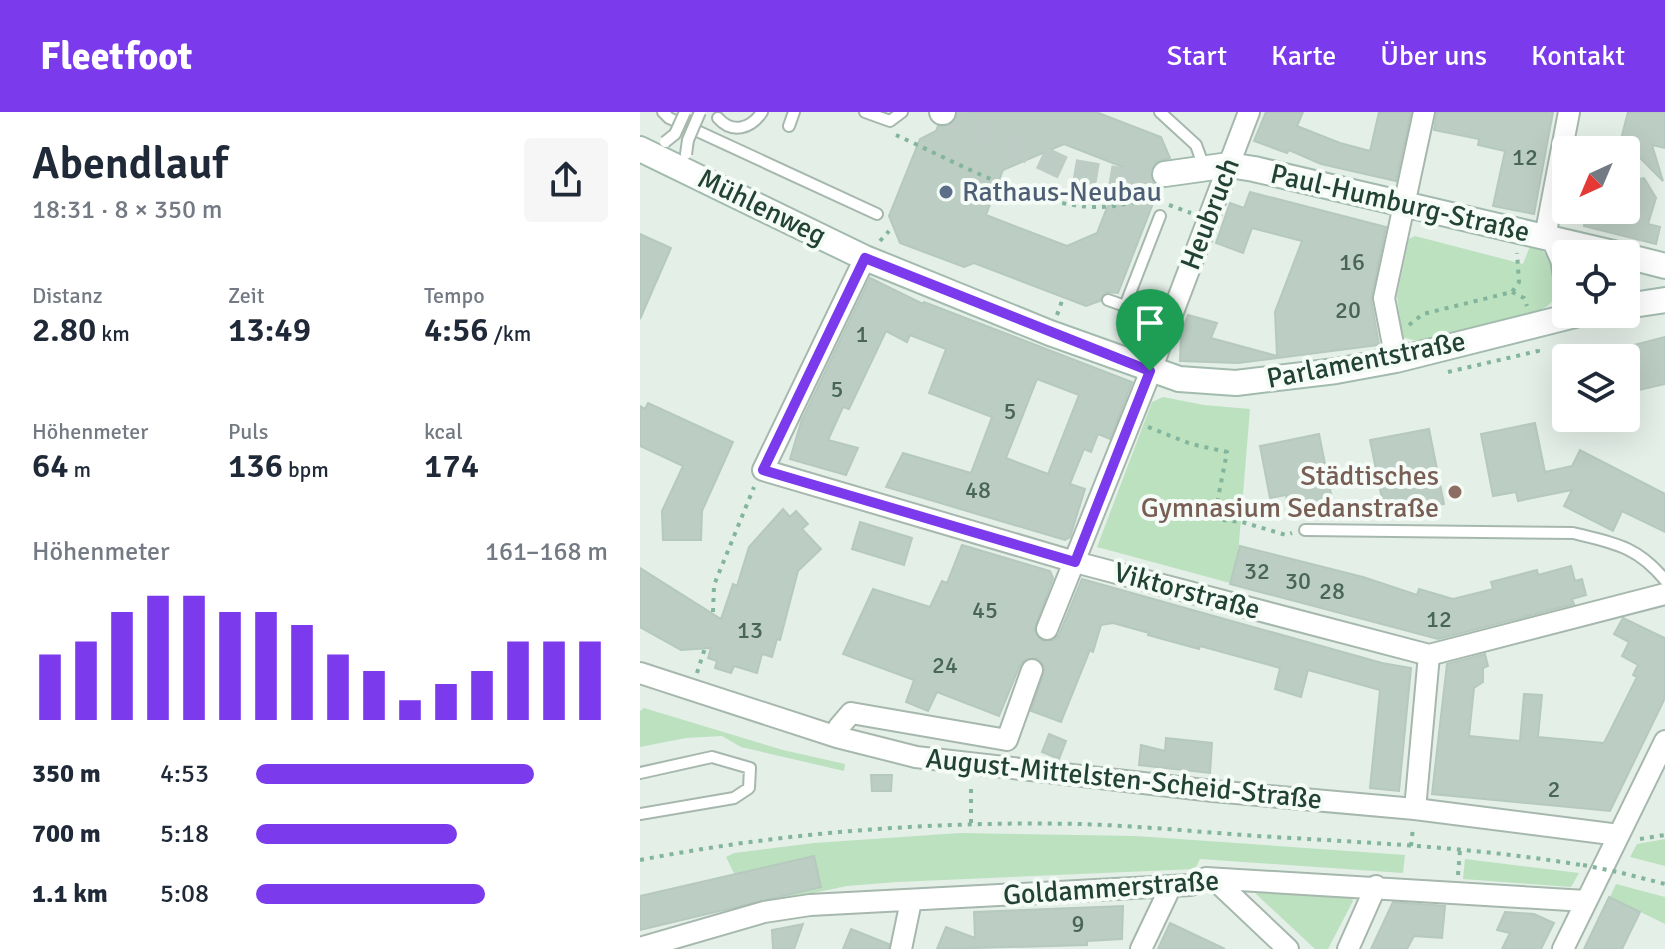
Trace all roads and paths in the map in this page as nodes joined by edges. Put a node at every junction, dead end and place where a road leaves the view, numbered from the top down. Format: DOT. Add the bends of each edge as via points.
graph roads {
  1 [pos="655,112"];
  2 [pos="685,112"];
  3 [pos="700,112"];
  4 [pos="762,112"];
  5 [pos="794,112"];
  6 [pos="865,112"];
  7 [pos="902,112"];
  8 [pos="1160,112"];
  9 [pos="1249,112"];
  10 [pos="1424,112"];
  11 [pos="1569,112"];
  12 [pos="666,115"];
  13 [pos="718,118"];
  14 [pos="789,126"];
  15 [pos="887,126"];
  16 [pos="641,150"];
  17 [pos="689,163"];
  18 [pos="1217,167"];
  19 [pos="1168,184"];
  20 [pos="1405,203"];
  21 [pos="877,214"];
  22 [pos="1160,216"];
  23 [pos="1540,235"];
  24 [pos="1560,240"];
  25 [pos="1552,248"];
  26 [pos="865,258"];
  27 [pos="1640,260"];
  28 [pos="1665,266"];
  29 [pos="1063,298"];
  30 [pos="1108,300"];
  31 [pos="1665,300"];
  32 [pos="1640,304"];
  33 [pos="1125,306"];
  34 [pos="1059,311"];
  35 [pos="1552,319"];
  36 [pos="1164,335"];
  37 [pos="1394,350"];
  38 [pos="1150,371"];
  39 [pos="1131,420"];
  40 [pos="763,470"];
  41 [pos="1305,530"];
  42 [pos="1075,562"];
  43 [pos="1665,580"];
  44 [pos="1665,594"];
  45 [pos="713,612"];
  46 [pos="1047,629"];
  47 [pos="1429,655"];
  48 [pos="1032,670"];
  49 [pos="640,673"];
  50 [pos="837,737"];
  51 [pos="1665,741"];
  52 [pos="972,765"];
  53 [pos="640,773"];
  54 [pos="1415,809"];
  55 [pos="640,814"];
  56 [pos="971,824"];
  57 [pos="1619,835"];
  58 [pos="640,860"];
  59 [pos="1214,879"];
  60 [pos="1665,884"];
  61 [pos="1171,886"];
  62 [pos="1376,886"];
  63 [pos="911,901"];
  64 [pos="1586,901"];
  65 [pos="640,948"];
  66 [pos="901,949"];
  67 [pos="1141,949"];
  68 [pos="1288,949"];
  69 [pos="1348,949"];
  70 [pos="1563,949"];
  1 -- 12 [label="lane"];
  2 -- 16 [label="lane, bridge" via="675,134"];
  3 -- 17 [label="lane, bridge" via="688,140"];
  4 -- 13 [label="lane" via="754,122 737,128"];
  5 -- 14 [label="lane"];
  6 -- 15 [label="lane"];
  7 -- 15 [label="lane"];
  8 -- 18 [label="lane"];
  9 -- 18 [label="street, Heubruch"];
  10 -- 20 [label="street"];
  11 -- 23 [label="street"];
  12 -- 21 [label="lane"];
  15 -- 19 [label="path" via="1037,197 1066,205 1100,207"];
  16 -- 17 [label="main road, Mühlenweg"];
  17 -- 26 [label="main road, Mühlenweg"];
  18 -- 19 [label="main road, Paul-Humburg-Straße"];
  18 -- 20 [label="main road, Paul-Humburg-Straße"];
  18 -- 36 [label="street, Heubruch"];
  20 -- 23 [label="main road, Paul-Humburg-Straße"];
  20 -- 37 [label="street" via="1384,298"];
  22 -- 33 [label="lane"];
  23 -- 24 [label="main road, Paul-Humburg-Straße"];
  23 -- 25 [label="main road"];
  23 -- 37 [label="path" via="1516,257 1519,282 1512,292 1423,314"];
  26 -- 38 [label="main road, Mühlenweg"];
  26 -- 40 [label="street"];
  27 -- 28 [label="main road"];
  29 -- 34 [label="path"];
  30 -- 33 [label="lane"];
  31 -- 32 [label="main road"];
  33 -- 36 [label="path" via="1120,318"];
  35 -- 37 [label="main road, Parlamentstraße"];
  36 -- 38 [label="street, Heubruch"];
  37 -- 38 [label="main road, Parlamentstraße" via="1336,371 1236,383"];
  38 -- 39 [label="street, Heubruch"];
  39 -- 41 [label="path" via="1227,452 1214,519 1286,535"];
  39 -- 42 [label="street, Heubruch"];
  40 -- 42 [label="street, Viktorstraße"];
  40 -- 45 [label="path" via="714,585"];
  41 -- 43 [label="lane" via="1573,533 1647,559"];
  42 -- 46 [label="street, Heubruch"];
  42 -- 47 [label="street, Viktorstraße"];
  44 -- 47 [label="street, Viktorstraße"];
  47 -- 54 [label="street"];
  48 -- 50 [label="street" via="1007,740 851,713"];
  49 -- 50 [label="street, August-Mittelsten-Scheid-Straße"];
  50 -- 52 [label="street, August-Mittelsten-Scheid-Straße"];
  51 -- 57 [label="street"];
  52 -- 54 [label="street, August-Mittelsten-Scheid-Straße"];
  52 -- 56 [label="path"];
  53 -- 55 [label="lane" via="712,757 750,768 749,788 734,798"];
  54 -- 57 [label="street, August-Mittelsten-Scheid-Straße"];
  56 -- 58 [label="path" via="762,839"];
  56 -- 60 [label="path, bridge" via="1083,824 1524,855"];
  57 -- 64 [label="street"];
  59 -- 61 [label="street, Goldammerstraße"];
  59 -- 62 [label="street, Goldammerstraße"];
  59 -- 68 [label="street"];
  61 -- 63 [label="street, Goldammerstraße"];
  61 -- 67 [label="street"];
  62 -- 64 [label="street, Goldammerstraße"];
  62 -- 69 [label="street"];
  63 -- 65 [label="street, Goldammerstraße" via="764,912"];
  63 -- 66 [label="street"];
  64 -- 70 [label="street"];
}
